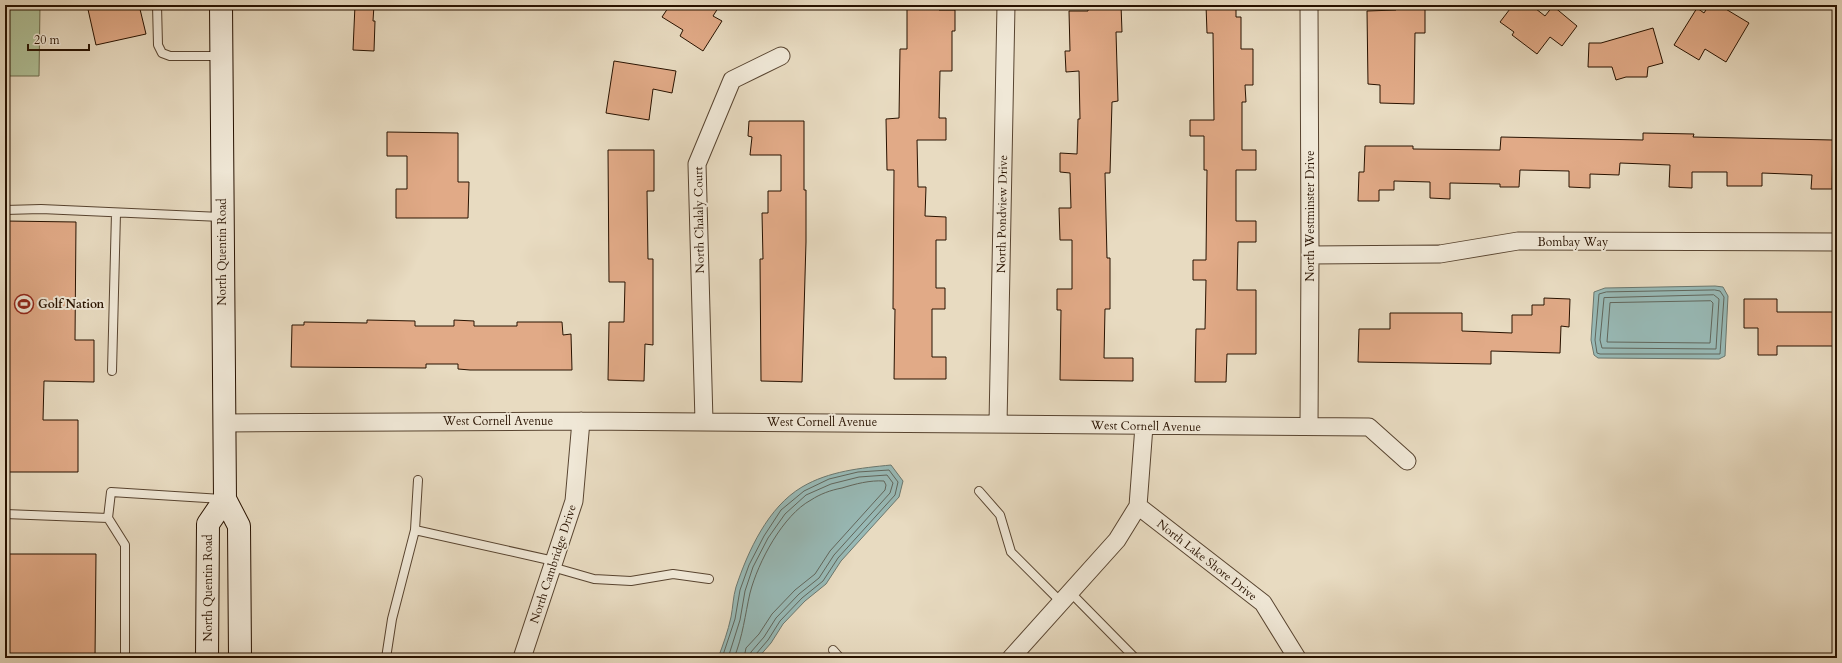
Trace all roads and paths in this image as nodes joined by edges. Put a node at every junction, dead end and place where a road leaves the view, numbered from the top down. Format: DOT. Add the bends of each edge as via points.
graph roads {
  1 [pos="157,5"];
  2 [pos="221,5"];
  3 [pos="1006,5"];
  4 [pos="1309,5"];
  5 [pos="221,56"];
  6 [pos="781,56"];
  7 [pos="5,210"];
  8 [pos="116,212"];
  9 [pos="222,217"];
  10 [pos="1837,242"];
  11 [pos="1310,255"];
  12 [pos="112,371"];
  13 [pos="581,421"];
  14 [pos="704,421"];
  15 [pos="224,423"];
  16 [pos="998,424"];
  17 [pos="1144,426"];
  18 [pos="1309,426"];
  19 [pos="1407,461"];
  20 [pos="418,480"];
  21 [pos="979,491"];
  22 [pos="225,499"];
  23 [pos="1138,506"];
  24 [pos="5,514"];
  25 [pos="108,518"];
  26 [pos="415,530"];
  27 [pos="553,564"];
  28 [pos="709,579"];
  29 [pos="1066,597"];
  30 [pos="832,650"];
  31 [pos="125,658"];
  32 [pos="207,658"];
  33 [pos="240,658"];
  34 [pos="386,658"];
  35 [pos="522,658"];
  36 [pos="840,658"];
  37 [pos="1011,658"];
  38 [pos="1135,658"];
  39 [pos="1297,658"];
  1 -- 5 [label="lane" via="158,45 162,53 170,56"];
  2 -- 5 [label="main road, North Quentin Road"];
  3 -- 16 [label="street, North Pondview Drive"];
  4 -- 11 [label="street, North Westminster Drive"];
  5 -- 9 [label="main road, North Quentin Road"];
  6 -- 14 [label="street, North Chalaly Court" via="732,80 697,164"];
  7 -- 8 [label="lane"];
  8 -- 9 [label="lane"];
  8 -- 12 [label="lane"];
  9 -- 15 [label="main road, North Quentin Road"];
  10 -- 11 [label="street, Bombay Way" via="1518,241 1440,254"];
  11 -- 18 [label="street, North Westminster Drive"];
  13 -- 14 [label="street, West Cornell Avenue"];
  13 -- 15 [label="street, West Cornell Avenue"];
  13 -- 27 [label="street, North Cambridge Drive" via="574,501"];
  14 -- 16 [label="street, West Cornell Avenue"];
  15 -- 22 [label="main road, North Quentin Road"];
  16 -- 17 [label="street, West Cornell Avenue"];
  17 -- 18 [label="street, West Cornell Avenue"];
  17 -- 23 [label="street"];
  18 -- 19 [label="street, West Cornell Avenue" via="1369,427"];
  20 -- 26 [label="lane"];
  21 -- 29 [label="lane" via="1000,515 1011,552"];
  22 -- 25 [label="lane" via="111,492"];
  22 -- 32 [label="main road, North Quentin Road" via="208,524"];
  22 -- 33 [label="main road, North Quentin Road" via="239,526"];
  23 -- 29 [label="street" via="1117,540"];
  23 -- 39 [label="street, North Lake Shore Drive" via="1263,603"];
  24 -- 25 [label="lane"];
  25 -- 31 [label="lane" via="125,545"];
  26 -- 27 [label="lane"];
  26 -- 34 [label="lane" via="392,619"];
  27 -- 28 [label="lane" via="594,579 631,581 673,574"];
  27 -- 35 [label="street, North Cambridge Drive"];
  29 -- 37 [label="street"];
  29 -- 38 [label="lane"];
  30 -- 36 [label="lane"];
}
